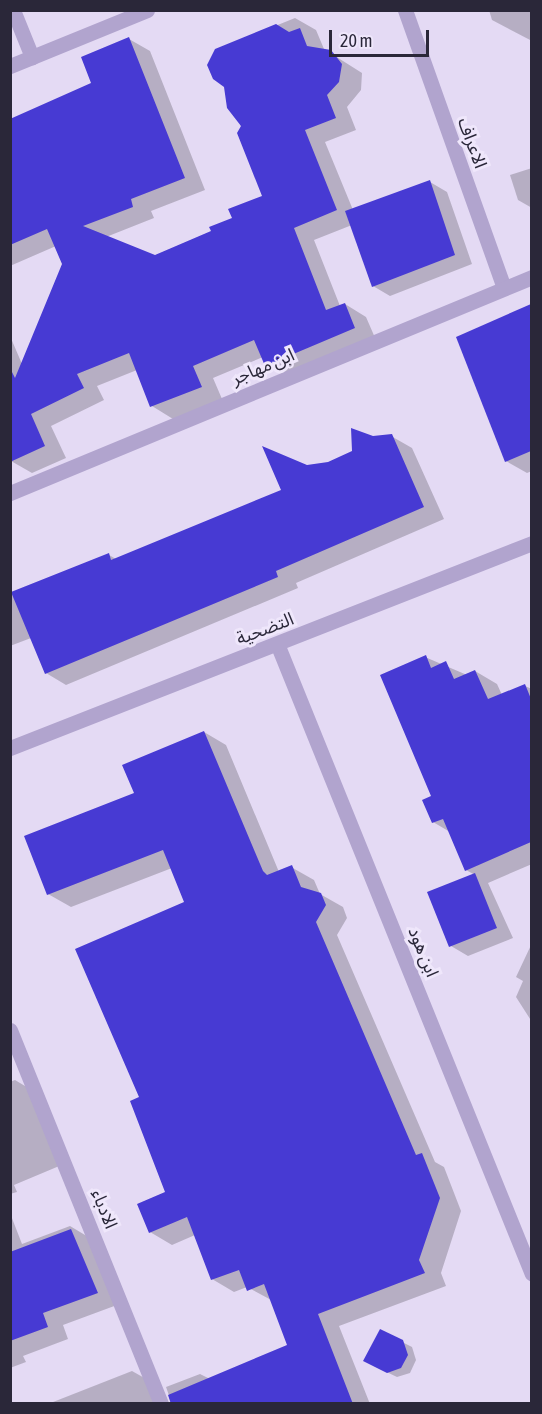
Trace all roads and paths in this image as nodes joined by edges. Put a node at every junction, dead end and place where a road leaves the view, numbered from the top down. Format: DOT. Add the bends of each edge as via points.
graph roads {
  1 [pos="13,10"];
  2 [pos="147,10"];
  3 [pos="405,10"];
  4 [pos="32,57"];
  5 [pos="10,66"];
  6 [pos="531,277"];
  7 [pos="504,288"];
  8 [pos="10,493"];
  9 [pos="531,543"];
  10 [pos="278,646"];
  11 [pos="10,748"];
  12 [pos="10,1030"];
  13 [pos="531,1274"];
  14 [pos="161,1404"];
  1 -- 4 [label="street"];
  2 -- 4 [label="street"];
  3 -- 7 [label="street, الاعراف"];
  4 -- 5 [label="street"];
  6 -- 7 [label="street, ابن مهاجر"];
  7 -- 8 [label="street, ابن مهاجر"];
  9 -- 10 [label="street, التضحية"];
  10 -- 11 [label="street, التضحية"];
  10 -- 13 [label="street, ابن هود"];
  12 -- 14 [label="street, الادباء"];
}
